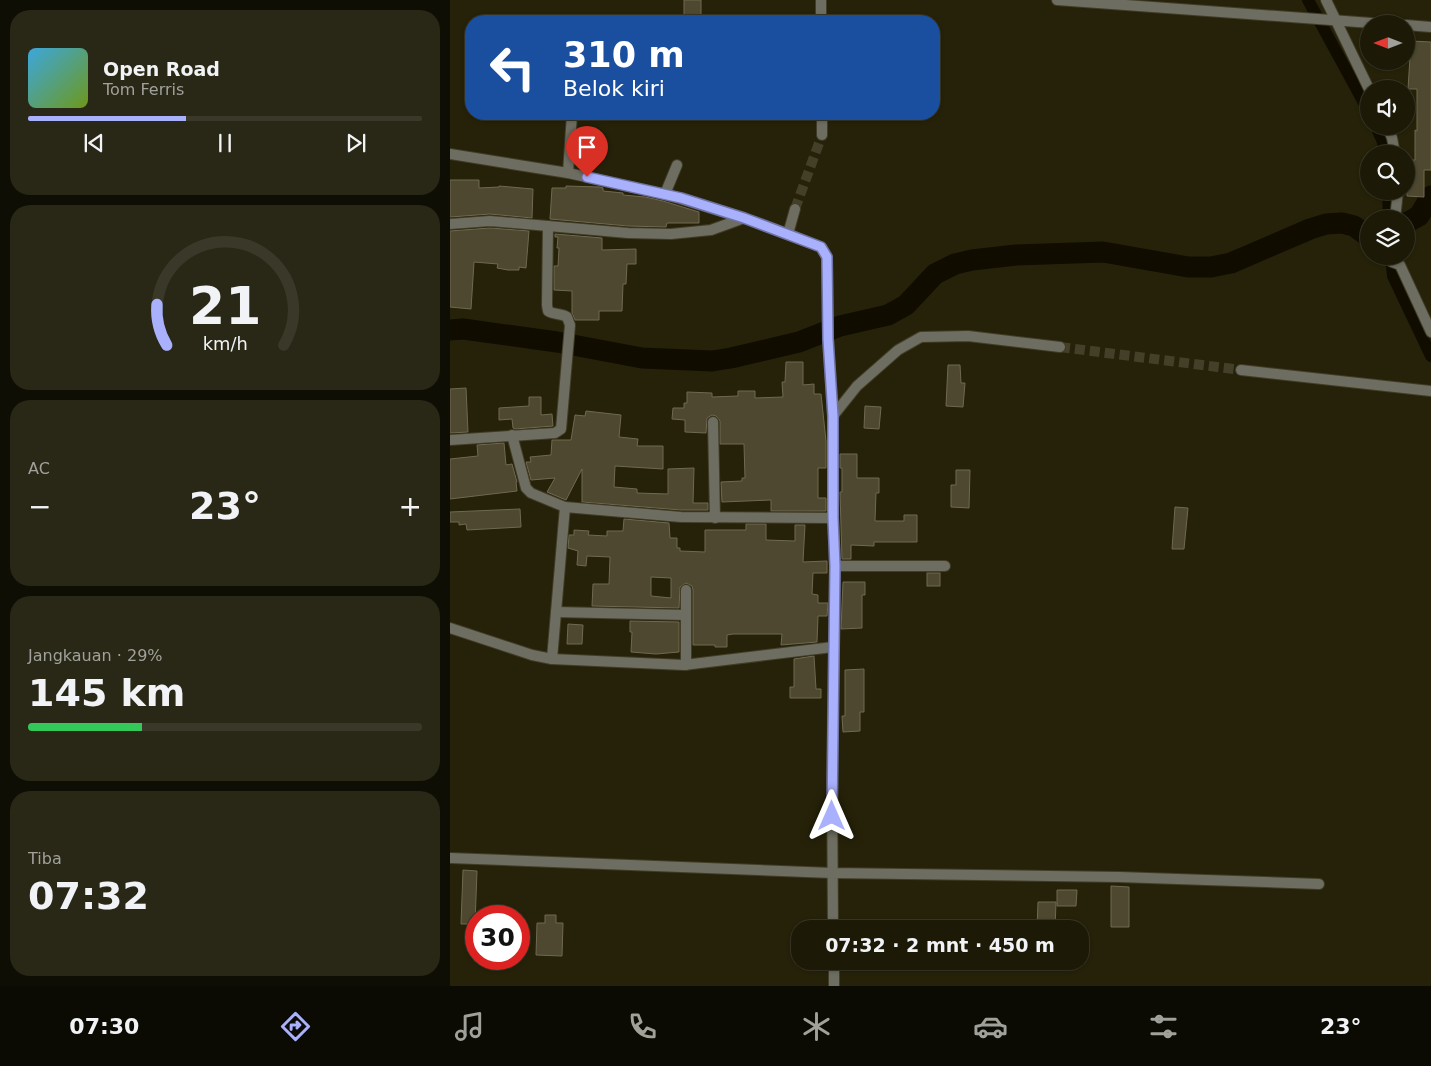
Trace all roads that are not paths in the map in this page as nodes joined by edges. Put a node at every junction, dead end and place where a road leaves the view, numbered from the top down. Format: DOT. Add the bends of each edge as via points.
graph roads {
  1 [pos="821,0"];
  2 [pos="1057,0"];
  3 [pos="1326,0"];
  4 [pos="821,15"];
  5 [pos="1331,20"];
  6 [pos="1360,22"];
  7 [pos="1415,26"];
  8 [pos="1431,27"];
  9 [pos="1364,80"];
  10 [pos="572,120"];
  11 [pos="822,120"];
  12 [pos="822,135"];
  13 [pos="450,154"];
  14 [pos="677,165"];
  15 [pos="568,173"];
  16 [pos="665,194"];
  17 [pos="795,208"];
  18 [pos="744,218"];
  19 [pos="450,224"];
  20 [pos="548,226"];
  21 [pos="788,234"];
  22 [pos="1400,265"];
  23 [pos="1431,332"];
  24 [pos="1060,347"];
  25 [pos="1241,370"];
  26 [pos="1431,391"];
  27 [pos="833,416"];
  28 [pos="713,422"];
  29 [pos="512,436"];
  30 [pos="450,440"];
  31 [pos="565,507"];
  32 [pos="715,518"];
  33 [pos="833,518"];
  34 [pos="835,566"];
  35 [pos="945,566"];
  36 [pos="686,590"];
  37 [pos="556,612"];
  38 [pos="686,615"];
  39 [pos="450,628"];
  40 [pos="833,647"];
  41 [pos="552,659"];
  42 [pos="686,665"];
  43 [pos="450,858"];
  44 [pos="832,873"];
  45 [pos="1319,884"];
  46 [pos="833,920"];
  47 [pos="834,970"];
  48 [pos="834,986"];
  1 -- 4 [label="street"];
  2 -- 5 [label="street"];
  3 -- 5 [label="street"];
  5 -- 6 [label="street"];
  5 -- 9 [label="street"];
  7 -- 8 [label="street"];
  10 -- 15 [label="street"];
  11 -- 12 [label="street"];
  13 -- 15 [label="street"];
  14 -- 16 [label="street"];
  15 -- 16 [label="street"];
  16 -- 18 [label="street"];
  17 -- 21 [label="street"];
  18 -- 20 [label="street" via="710,230 671,234"];
  18 -- 21 [label="street"];
  19 -- 20 [label="street" via="490,221"];
  20 -- 29 [label="street" via="548,311 567,317 570,325 561,429 555,433"];
  21 -- 27 [label="street" via="821,247 827,257"];
  22 -- 23 [label="street"];
  24 -- 27 [label="street" via="968,336 920,337 891,356 857,386"];
  25 -- 26 [label="street"];
  27 -- 33 [label="street"];
  28 -- 32 [label="street"];
  29 -- 30 [label="street"];
  29 -- 31 [label="street" via="526,488 530,493"];
  31 -- 32 [label="street"];
  31 -- 37 [label="street"];
  32 -- 33 [label="street"];
  33 -- 34 [label="street"];
  34 -- 35 [label="street"];
  34 -- 40 [label="street"];
  36 -- 38 [label="street"];
  37 -- 38 [label="street"];
  37 -- 41 [label="street"];
  38 -- 42 [label="street"];
  39 -- 41 [label="street"];
  40 -- 42 [label="street"];
  40 -- 44 [label="street"];
  41 -- 42 [label="street"];
  43 -- 44 [label="street"];
  44 -- 45 [label="street" via="1120,877"];
  44 -- 46 [label="street"];
  47 -- 48 [label="street"];
}
